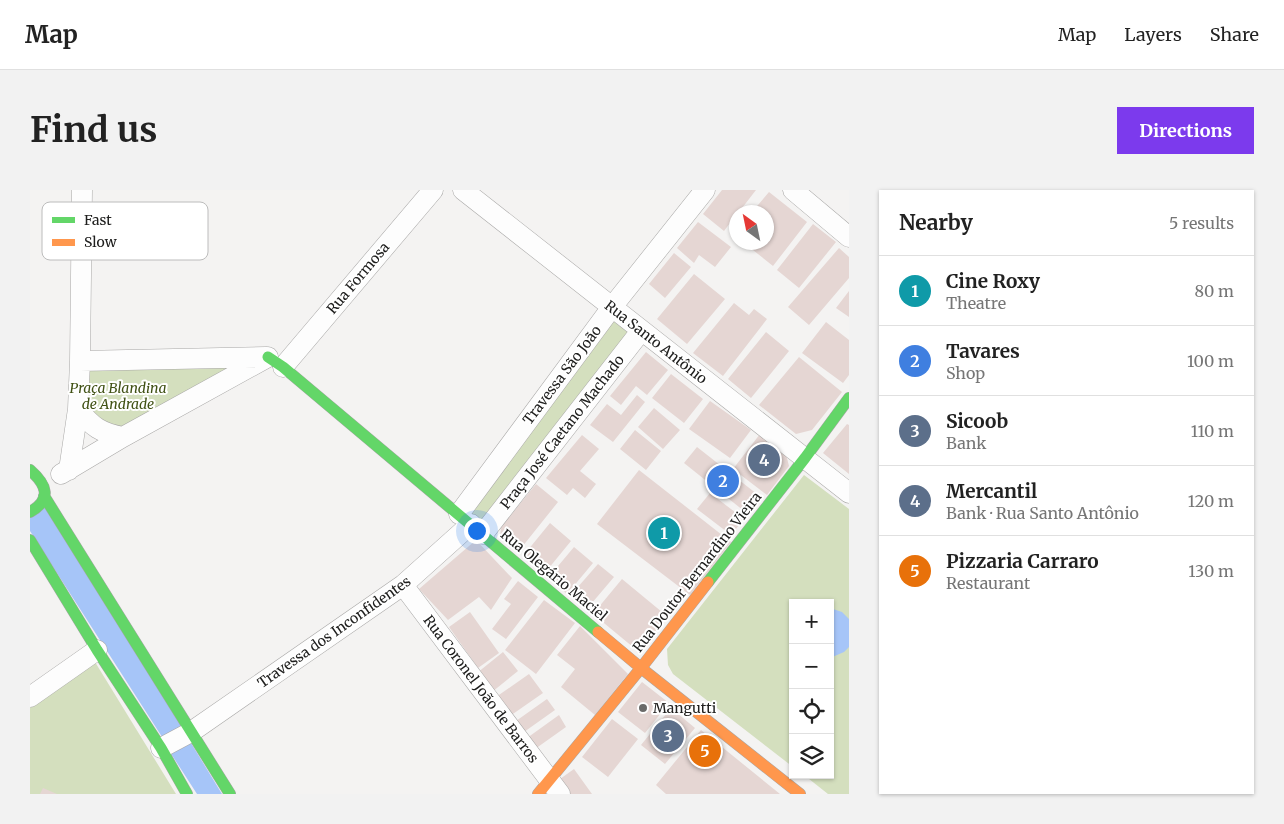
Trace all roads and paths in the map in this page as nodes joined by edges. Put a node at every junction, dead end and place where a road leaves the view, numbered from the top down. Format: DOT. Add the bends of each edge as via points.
graph roads {
  1 [pos="433,190"];
  2 [pos="463,190"];
  3 [pos="704,190"];
  4 [pos="793,190"];
  5 [pos="849,236"];
  6 [pos="81,260"];
  7 [pos="612,307"];
  8 [pos="641,330"];
  9 [pos="80,361"];
  10 [pos="276,362"];
  11 [pos="849,398"];
  12 [pos="78,409"];
  13 [pos="123,437"];
  14 [pos="805,458"];
  15 [pos="69,470"];
  16 [pos="36,479"];
  17 [pos="849,493"];
  18 [pos="30,512"];
  19 [pos="471,524"];
  20 [pos="30,540"];
  21 [pos="403,585"];
  22 [pos="97,650"];
  23 [pos="641,668"];
  24 [pos="30,697"];
  25 [pos="190,732"];
  26 [pos="161,748"];
  27 [pos="549,789"];
  28 [pos="187,794"];
  29 [pos="230,794"];
  30 [pos="800,794"];
  1 -- 10 [label="street, Rua Formosa"];
  2 -- 7 [label="street, Rua Santo Antônio"];
  3 -- 7 [label="street, Travessa São João"];
  4 -- 5 [label="street"];
  6 -- 9 [label="street"];
  7 -- 8 [label="street, Rua Santo Antônio"];
  7 -- 19 [label="street, Travessa São João"];
  8 -- 14 [label="street, Rua Santo Antônio"];
  8 -- 19 [label="street, Praça José Caetano Machado"];
  9 -- 10 [label="street"];
  9 -- 12 [label="street"];
  10 -- 13 [label="street"];
  10 -- 19 [label="street, Rua Olegário Maciel"];
  11 -- 14 [label="street, Rua Doutor Bernardino Vieira"];
  12 -- 13 [label="street" via="99,430"];
  12 -- 15 [label="street"];
  13 -- 15 [label="street"];
  14 -- 17 [label="street, Rua Santo Antônio"];
  14 -- 23 [label="street, Rua Doutor Bernardino Vieira"];
  15 -- 16 [label="street"];
  16 -- 18 [label="street" via="42,503"];
  16 -- 25 [label="street"];
  19 -- 21 [label="street, Travessa dos Inconfidentes"];
  19 -- 23 [label="street, Rua Olegário Maciel"];
  20 -- 22 [label="street"];
  21 -- 25 [label="street, Travessa dos Inconfidentes"];
  21 -- 27 [label="street, Rua Coronel João de Barros"];
  22 -- 24 [label="street"];
  22 -- 26 [label="street"];
  23 -- 27 [label="street, Rua Doutor Bernardino Vieira"];
  23 -- 30 [label="street, Rua Olegário Maciel"];
  25 -- 26 [label="street, Travessa dos Inconfidentes"];
  25 -- 29 [label="street"];
  26 -- 28 [label="street"];
}
